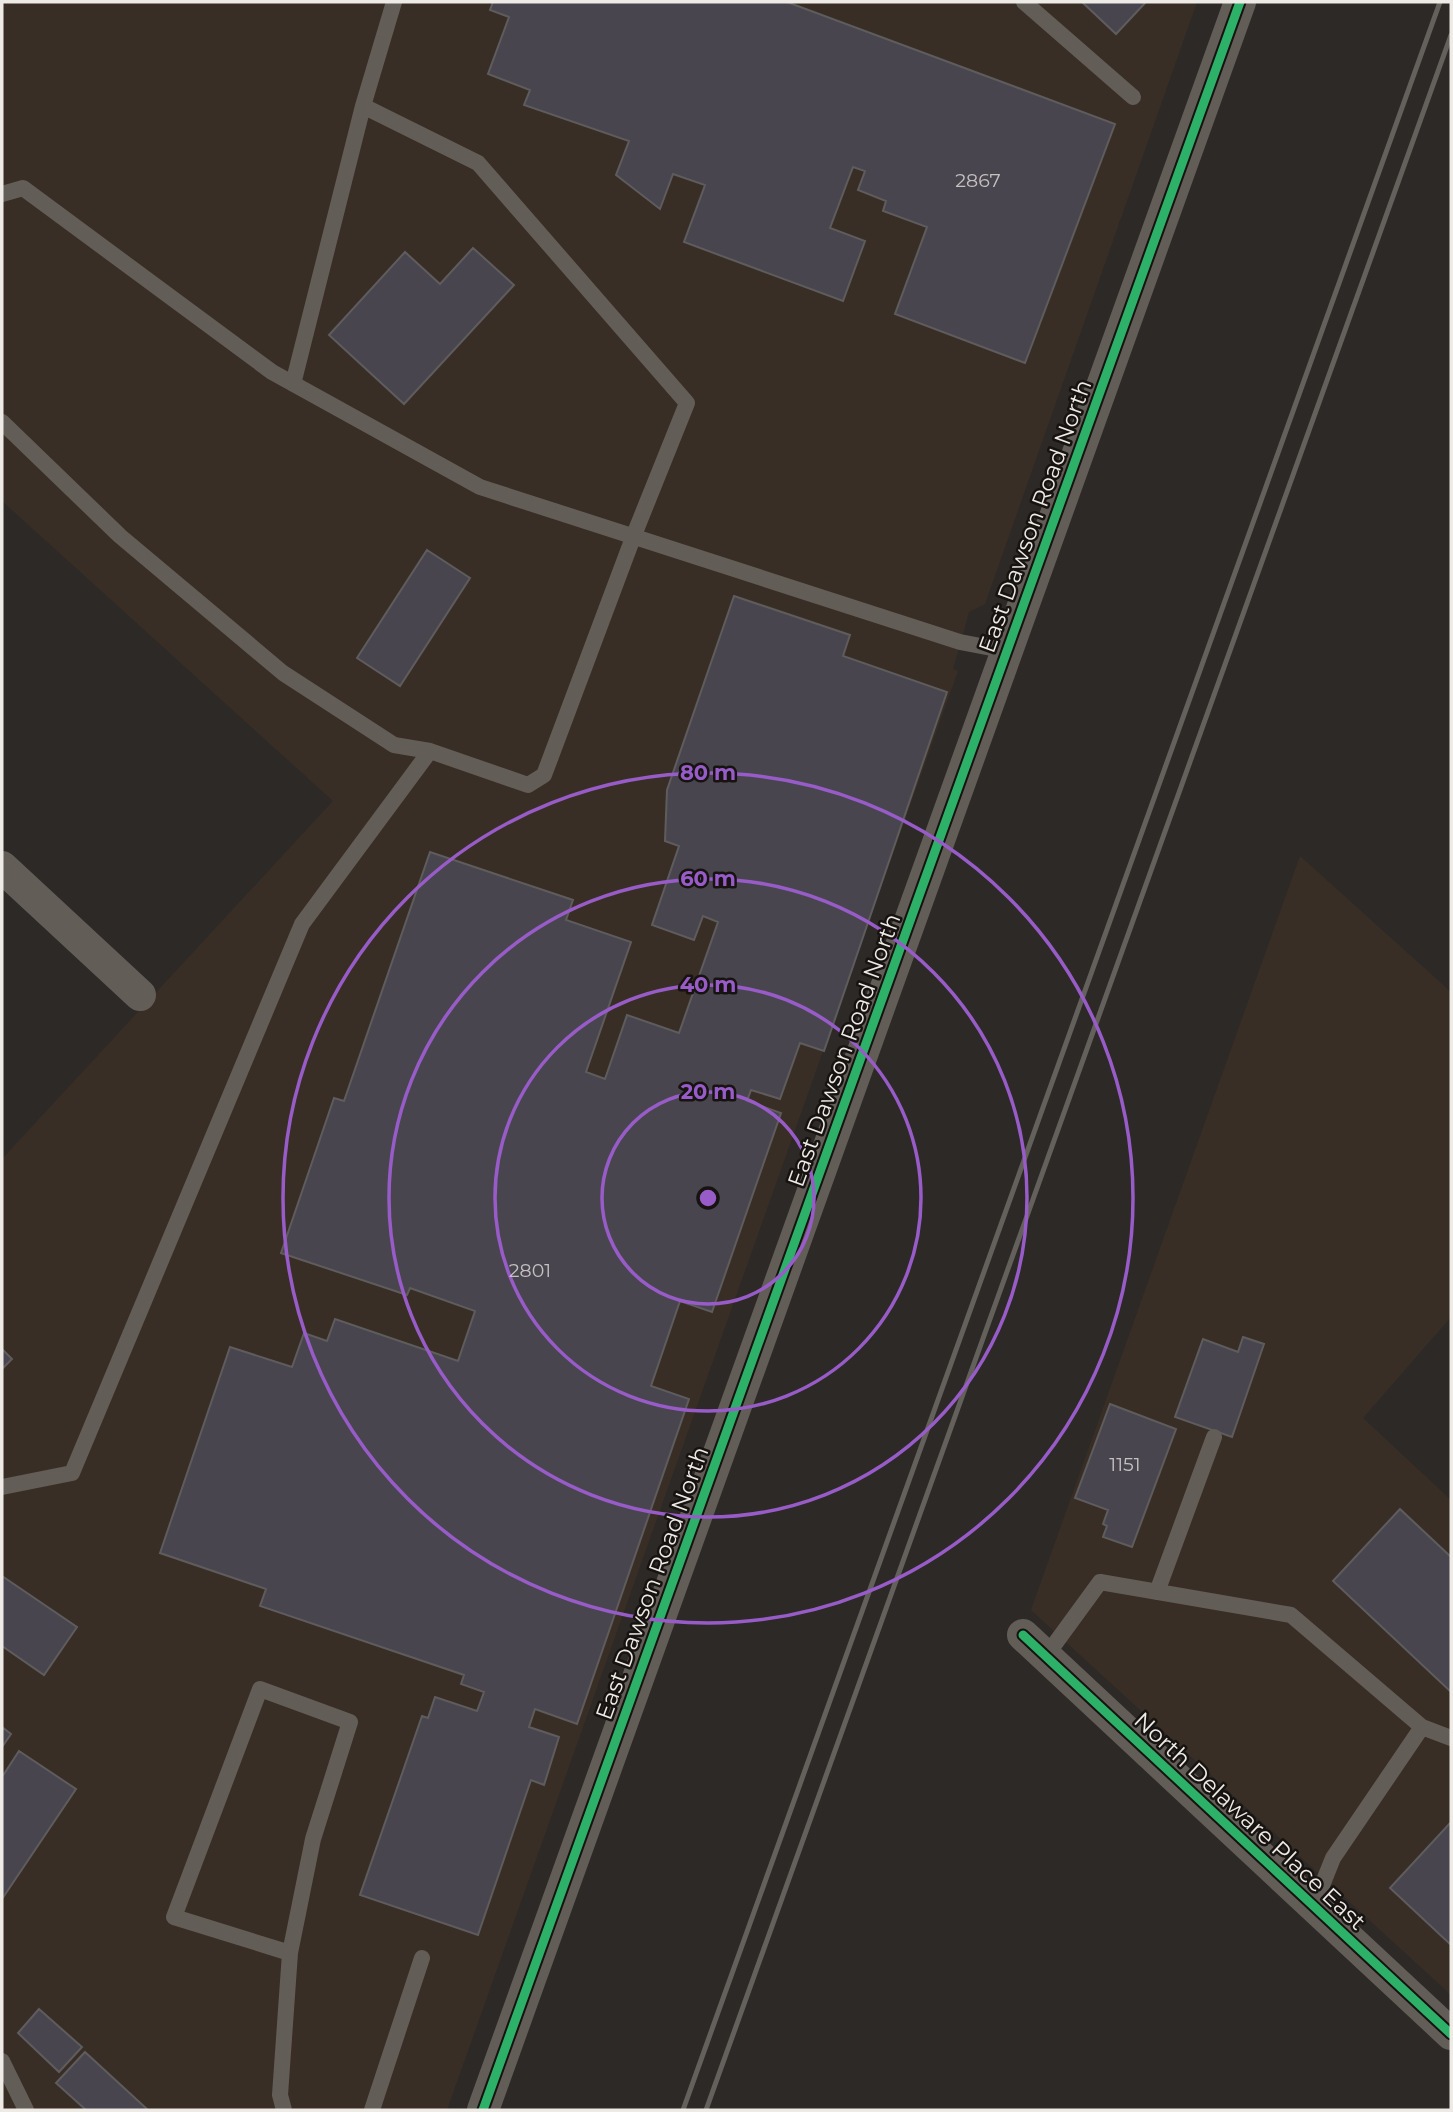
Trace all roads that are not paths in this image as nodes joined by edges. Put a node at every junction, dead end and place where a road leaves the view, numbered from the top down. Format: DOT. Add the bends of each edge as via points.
graph roads {
  1 [pos="394,2"];
  2 [pos="1024,2"];
  3 [pos="1240,2"];
  4 [pos="1133,97"];
  5 [pos="363,106"];
  6 [pos="2,194"];
  7 [pos="293,383"];
  8 [pos="2,422"];
  9 [pos="634,535"];
  10 [pos="1007,651"];
  11 [pos="430,751"];
  12 [pos="2,867"];
  13 [pos="140,995"];
  14 [pos="1214,1437"];
  15 [pos="2,1487"];
  16 [pos="1157,1592"];
  17 [pos="1035,1646"];
  18 [pos="1422,1727"];
  19 [pos="1451,1738"];
  20 [pos="1313,1908"];
  21 [pos="290,1952"];
  22 [pos="422,1958"];
  23 [pos="1451,2034"];
  24 [pos="2,2061"];
  25 [pos="26,2110"];
  26 [pos="284,2110"];
  27 [pos="372,2110"];
  28 [pos="483,2110"];
  1 -- 5 [label="lane"];
  2 -- 4 [label="lane"];
  3 -- 10 [label="street, East Dawson Road North"];
  5 -- 7 [label="lane"];
  5 -- 9 [label="lane" via="478,163 687,403"];
  6 -- 7 [label="lane" via="23,188"];
  7 -- 9 [label="lane" via="480,487"];
  8 -- 11 [label="lane" via="120,536 283,673 394,745"];
  9 -- 10 [label="lane" via="960,642"];
  9 -- 11 [label="lane" via="544,775 528,785"];
  10 -- 28 [label="street, East Dawson Road North"];
  11 -- 15 [label="lane" via="302,924 72,1473"];
  12 -- 13 [label="street"];
  14 -- 16 [label="lane"];
  16 -- 17 [label="lane" via="1100,1582"];
  16 -- 18 [label="lane" via="1291,1615"];
  17 -- 20 [label="street, North Delaware Place East"];
  18 -- 19 [label="lane"];
  18 -- 20 [label="lane" via="1332,1858"];
  20 -- 23 [label="street, North Delaware Place East"];
  21 -- 21 [label="lane" via="313,1839 350,1722 260,1689 174,1917"];
  21 -- 26 [label="lane" via="280,2095"];
  22 -- 27 [label="lane"];
  24 -- 25 [label="lane"];
}
